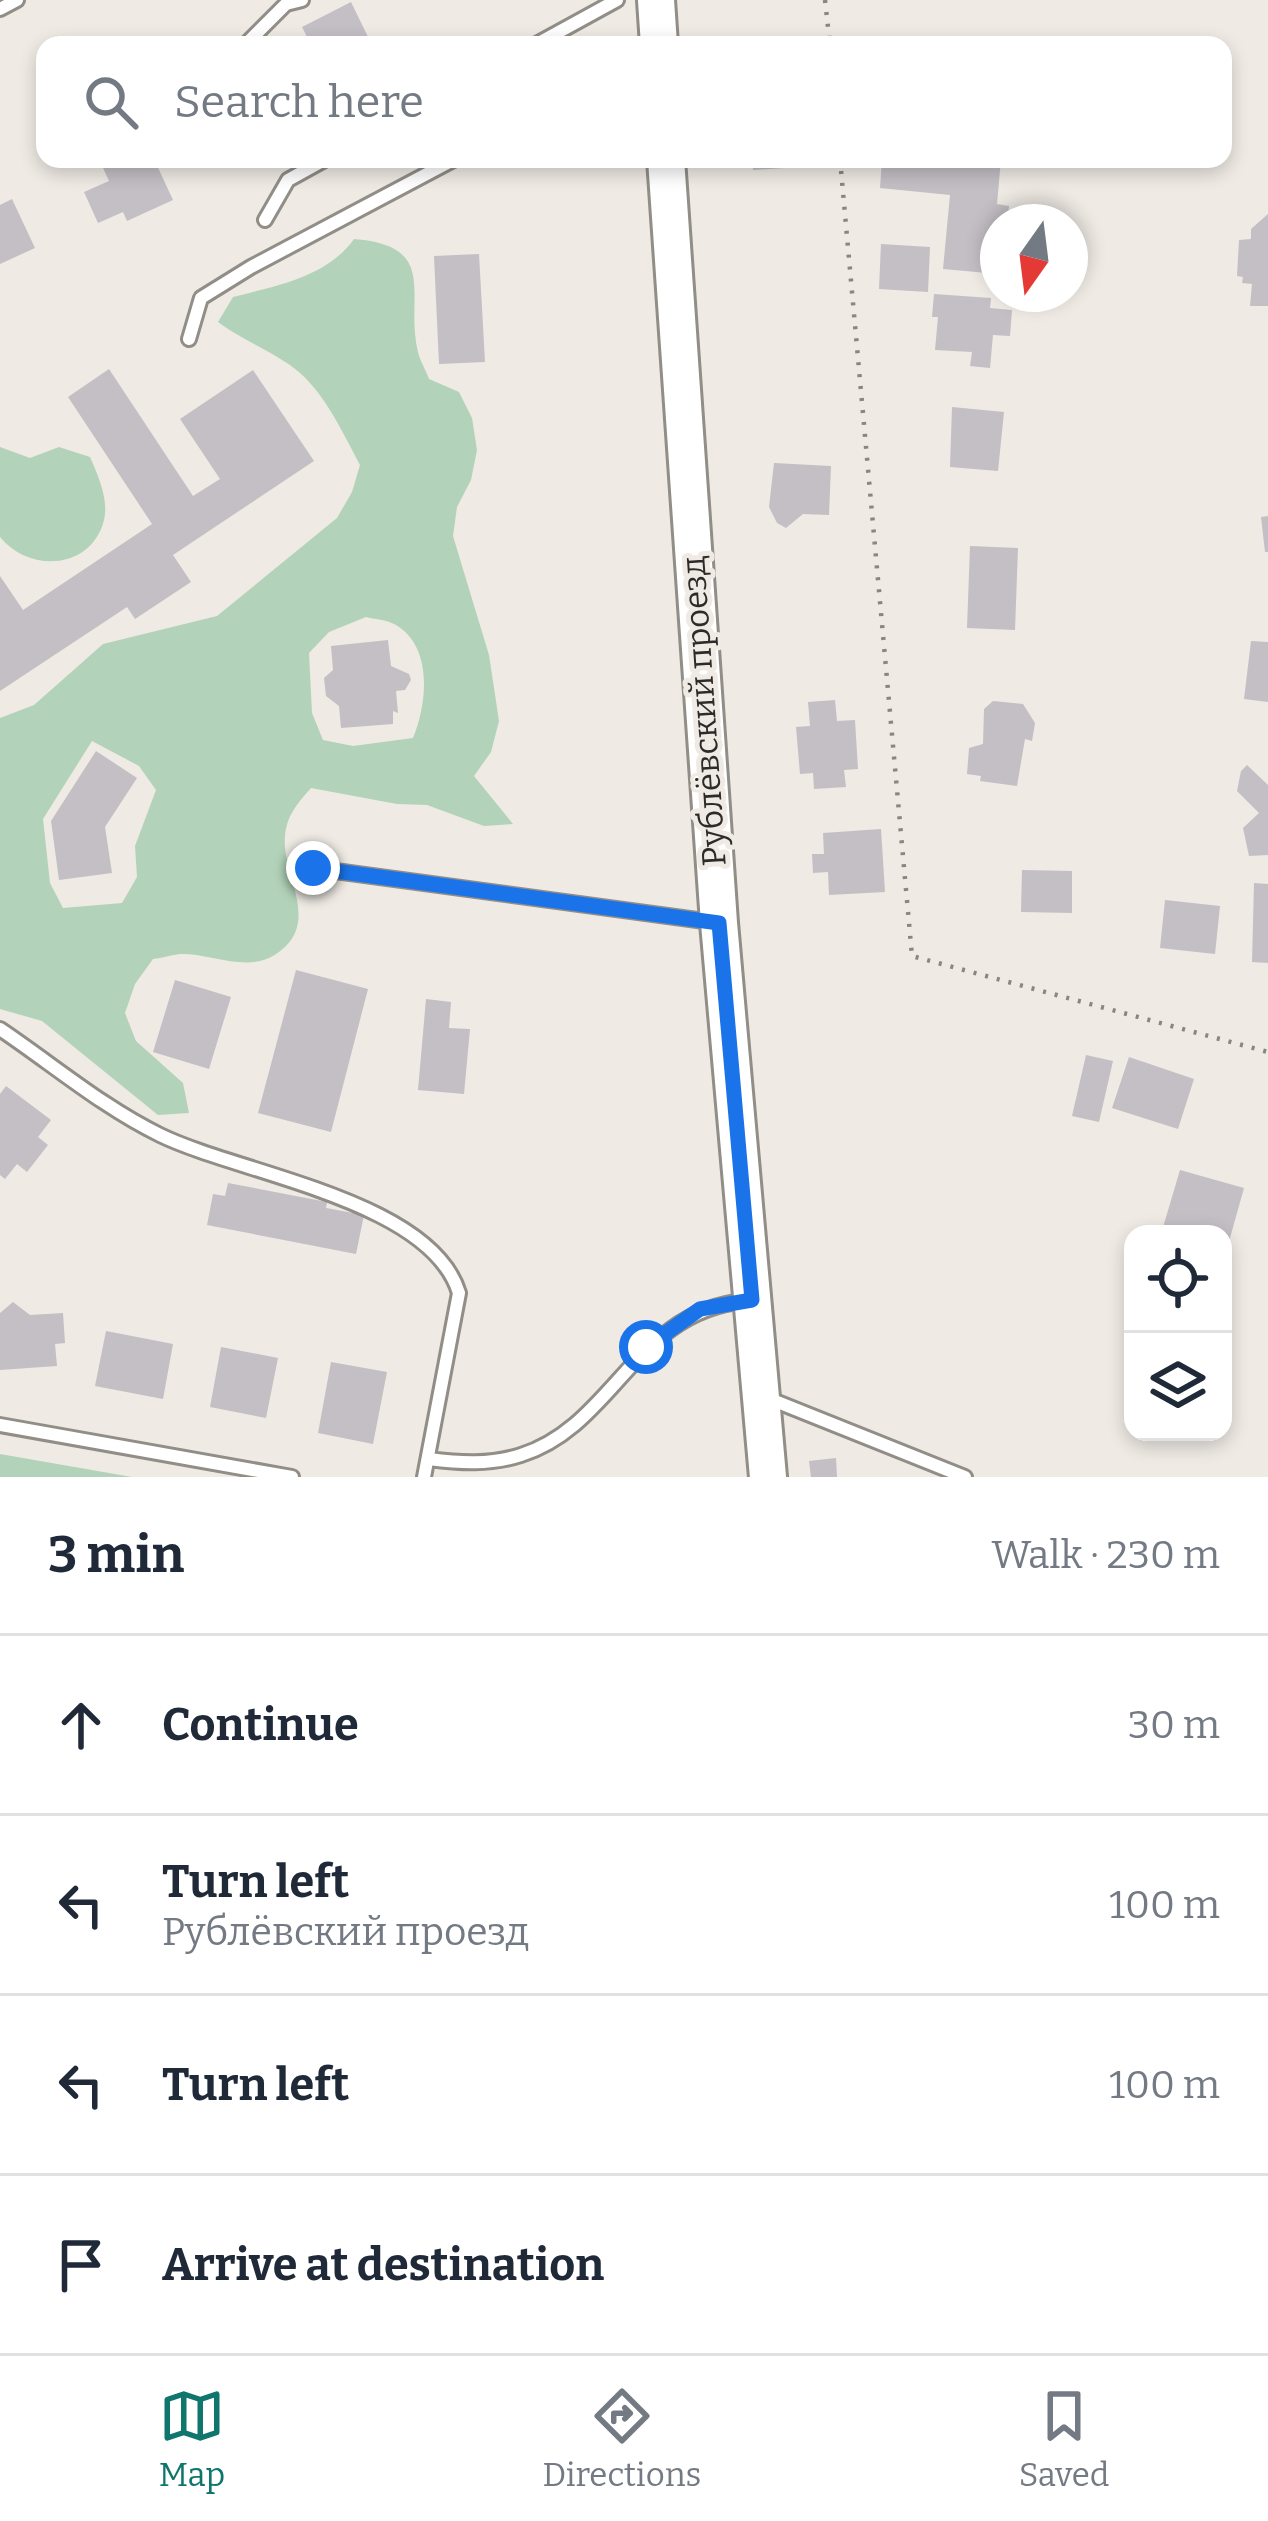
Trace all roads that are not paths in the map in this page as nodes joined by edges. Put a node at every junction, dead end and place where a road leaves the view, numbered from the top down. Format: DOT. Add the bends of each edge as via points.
graph roads {
  1 [pos="16,0"];
  2 [pos="302,0"];
  3 [pos="617,0"];
  4 [pos="656,0"];
  5 [pos="285,2"];
  6 [pos="0,9"];
  7 [pos="253,36"];
  8 [pos="551,36"];
  9 [pos="658,36"];
  10 [pos="309,168"];
  11 [pos="438,168"];
  12 [pos="666,168"];
  13 [pos="265,220"];
  14 [pos="189,339"];
  15 [pos="313,868"];
  16 [pos="719,923"];
  17 [pos="0,1029"];
  18 [pos="752,1300"];
  19 [pos="760,1395"];
  20 [pos="0,1425"];
  21 [pos="429,1459"];
  22 [pos="292,1477"];
  23 [pos="424,1477"];
  24 [pos="768,1477"];
  25 [pos="965,1477"];
  1 -- 6 [label="lane"];
  2 -- 5 [label="lane"];
  3 -- 8 [label="lane"];
  4 -- 9 [label="street"];
  5 -- 7 [label="lane"];
  10 -- 13 [label="lane" via="288,179"];
  11 -- 14 [label="lane" via="201,298"];
  12 -- 16 [label="street, Рублёвский проезд"];
  15 -- 16 [label="lane"];
  16 -- 18 [label="street, Рублёвский проезд"];
  17 -- 21 [label="lane" via="160,1136 335,1195 434,1251 459,1293"];
  18 -- 19 [label="street, Рублёвский проезд"];
  18 -- 21 [label="lane" via="686,1318 646,1347 589,1412 525,1454"];
  19 -- 24 [label="street, Рублёвский проезд"];
  19 -- 25 [label="lane"];
  20 -- 22 [label="lane"];
  21 -- 23 [label="lane"];
}
